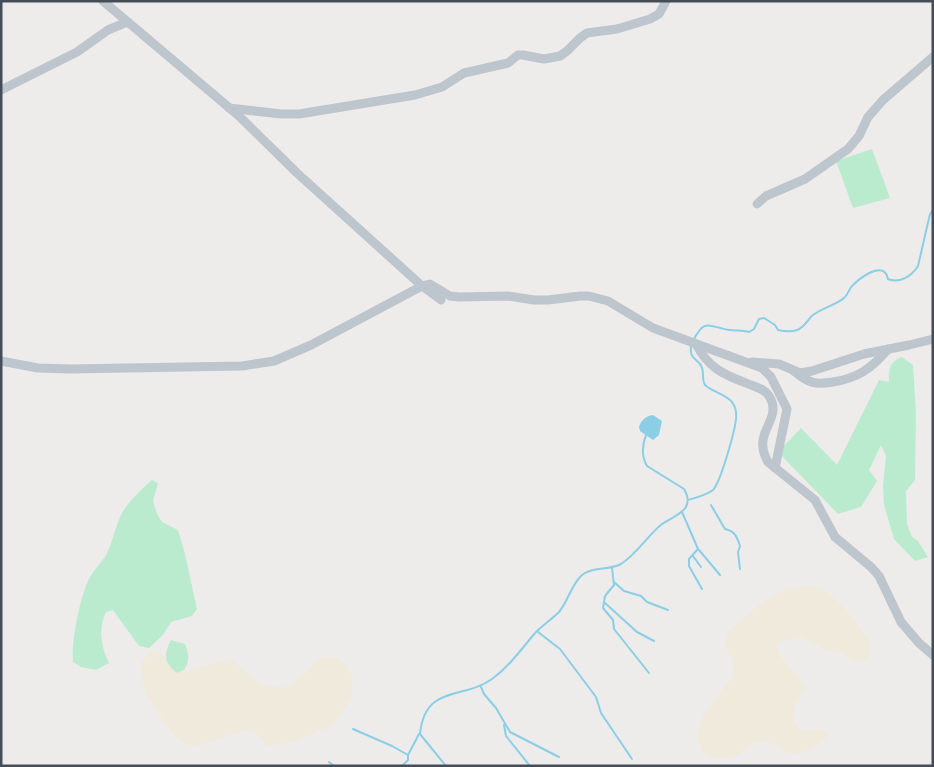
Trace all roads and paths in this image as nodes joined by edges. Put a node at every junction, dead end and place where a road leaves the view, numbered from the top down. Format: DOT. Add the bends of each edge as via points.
graph roads {
  1 [pos="104,1"];
  2 [pos="666,1"];
  3 [pos="127,22"];
  4 [pos="933,57"];
  5 [pos="1,90"];
  6 [pos="229,108"];
  7 [pos="757,204"];
  8 [pos="422,286"];
  9 [pos="441,300"];
  10 [pos="933,338"];
  11 [pos="696,344"];
  12 [pos="888,350"];
  13 [pos="1,361"];
  14 [pos="748,362"];
  15 [pos="794,371"];
  16 [pos="775,468"];
  17 [pos="933,655"];
  1 -- 3 [label="street"];
  2 -- 6 [label="street" via="659,14 650,19 617,29 587,33 560,56 544,59 518,55 508,63 464,73 442,87 415,95 299,114"];
  3 -- 5 [label="street" via="108,30 77,52"];
  3 -- 6 [label="street"];
  4 -- 7 [label="street" via="883,100 848,149 805,179 766,196"];
  6 -- 8 [label="street"];
  8 -- 9 [label="street"];
  8 -- 11 [label="street" via="430,284 450,296 459,297 508,296 548,300 589,296 608,301 653,328"];
  8 -- 13 [label="street" via="274,361 242,366 70,369 38,368"];
  10 -- 12 [label="street"];
  11 -- 14 [label="street"];
  11 -- 16 [label="street" via="702,357 713,367 762,389 771,398 773,414 763,444 764,455"];
  12 -- 15 [label="street" via="864,354 812,371"];
  12 -- 15 [label="street" via="862,374 848,380 818,385 801,378"];
  14 -- 15 [label="street" via="779,364"];
  14 -- 16 [label="street" via="762,368 771,377 788,409"];
  16 -- 17 [label="street" via="815,500 835,537 879,576 901,622"];
}
